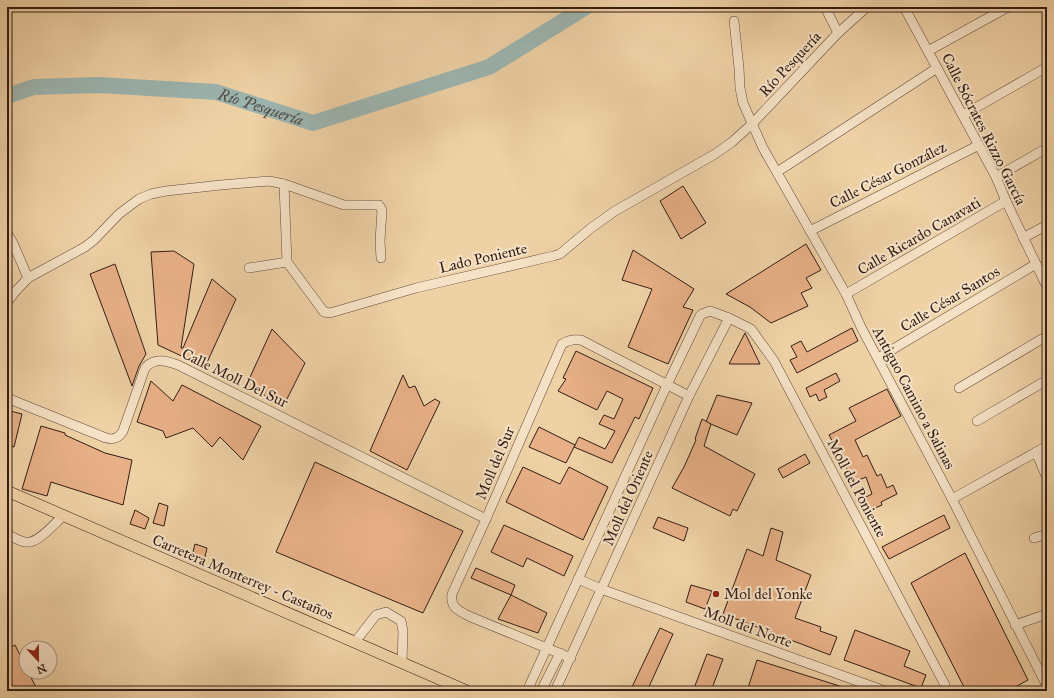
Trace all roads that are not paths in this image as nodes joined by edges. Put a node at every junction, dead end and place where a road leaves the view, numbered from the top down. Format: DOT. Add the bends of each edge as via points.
graph roads {
  1 [pos="825,7"];
  2 [pos="867,7"];
  3 [pos="904,7"];
  4 [pos="1008,7"];
  5 [pos="734,21"];
  6 [pos="838,33"];
  7 [pos="928,51"];
  8 [pos="1047,67"];
  9 [pos="937,68"];
  10 [pos="963,115"];
  11 [pos="752,124"];
  12 [pos="979,145"];
  13 [pos="1047,148"];
  14 [pos="777,172"];
  15 [pos="996,177"];
  16 [pos="284,184"];
  17 [pos="1006,201"];
  18 [pos="1047,225"];
  19 [pos="810,231"];
  20 [pos="7,233"];
  21 [pos="1023,238"];
  22 [pos="381,258"];
  23 [pos="287,262"];
  24 [pos="1036,264"];
  25 [pos="249,268"];
  26 [pos="28,278"];
  27 [pos="1047,288"];
  28 [pos="846,294"];
  29 [pos="7,302"];
  30 [pos="730,318"];
  31 [pos="1047,336"];
  32 [pos="878,358"];
  33 [pos="1047,380"];
  34 [pos="667,385"];
  35 [pos="959,388"];
  36 [pos="689,396"];
  37 [pos="7,398"];
  38 [pos="977,421"];
  39 [pos="1047,446"];
  40 [pos="1036,452"];
  41 [pos="1047,478"];
  42 [pos="7,491"];
  43 [pos="952,499"];
  44 [pos="63,516"];
  45 [pos="486,519"];
  46 [pos="7,534"];
  47 [pos="1047,534"];
  48 [pos="1034,538"];
  49 [pos="578,579"];
  50 [pos="602,589"];
  51 [pos="1047,614"];
  52 [pos="1015,625"];
  53 [pos="355,642"];
  54 [pos="546,647"];
  55 [pos="560,652"];
  56 [pos="571,658"];
  57 [pos="402,662"];
  58 [pos="1047,685"];
  59 [pos="945,688"];
  60 [pos="467,691"];
  61 [pos="527,691"];
  62 [pos="541,691"];
  63 [pos="555,691"];
  64 [pos="885,691"];
  1 -- 6 [label="street"];
  2 -- 6 [label="street, Río Pesquería"];
  3 -- 7 [label="street, Calle Sócrates Rizzo García"];
  4 -- 7 [label="street"];
  5 -- 11 [label="street, Antiguo Camino a Salinas" via="742,103"];
  6 -- 11 [label="street, Río Pesquería"];
  7 -- 9 [label="street, Calle Sócrates Rizzo García"];
  8 -- 10 [label="street"];
  9 -- 10 [label="street, Calle Sócrates Rizzo García"];
  9 -- 14 [label="street"];
  10 -- 12 [label="street, Calle Sócrates Rizzo García"];
  11 -- 14 [label="street, Antiguo Camino a Salinas"];
  11 -- 23 [label="street, Lado Poniente" via="715,154 614,211 554,256 416,288 327,313 320,309"];
  12 -- 15 [label="street, Calle Sócrates Rizzo García"];
  12 -- 19 [label="street, Calle César González"];
  13 -- 15 [label="street"];
  14 -- 19 [label="street, Antiguo Camino a Salinas"];
  15 -- 17 [label="street, Calle Sócrates Rizzo García"];
  16 -- 22 [label="street" via="344,205 379,205 382,210"];
  16 -- 23 [label="street"];
  16 -- 26 [label="street" via="270,181 221,184 152,194 124,209 85,247"];
  17 -- 21 [label="street, Calle Sócrates Rizzo García"];
  17 -- 28 [label="street, Calle Ricardo Canavati"];
  18 -- 21 [label="street"];
  19 -- 28 [label="street, Antiguo Camino a Salinas"];
  20 -- 26 [label="street"];
  21 -- 24 [label="street, Calle Sócrates Rizzo García"];
  23 -- 25 [label="street"];
  24 -- 27 [label="street, Calle Sócrates Rizzo García"];
  24 -- 32 [label="street, Calle César Santos"];
  26 -- 29 [label="street"];
  28 -- 32 [label="street, Antiguo Camino a Salinas"];
  30 -- 34 [label="street, Moll del Poniente" via="710,311 702,314"];
  30 -- 36 [label="street, Moll del Oriente"];
  30 -- 59 [label="street, Moll del Poniente" via="751,329 774,361"];
  31 -- 35 [label="street"];
  32 -- 43 [label="street, Antiguo Camino a Salinas"];
  33 -- 38 [label="street"];
  34 -- 36 [label="street, Moll del Sur"];
  34 -- 45 [label="street, Moll del Sur" via="581,340 575,339 562,344"];
  34 -- 49 [label="street, Moll del Poniente"];
  36 -- 50 [label="street, Moll del Oriente"];
  37 -- 45 [label="street, Calle Moll Del Sur" via="106,438 115,439 123,431 145,368 152,362 163,360 185,368"];
  39 -- 40 [label="street"];
  40 -- 41 [label="street"];
  40 -- 43 [label="street"];
  42 -- 44 [label="main road, Carretera Monterrey - Castaños"];
  43 -- 52 [label="street, Antiguo Camino a Salinas"];
  44 -- 46 [label="street" via="33,542 24,542"];
  44 -- 53 [label="main road, Carretera Monterrey - Castaños"];
  45 -- 54 [label="street, Moll del Sur" via="452,594 452,604 471,617"];
  47 -- 48 [label="street"];
  49 -- 50 [label="street, Moll del Norte"];
  49 -- 54 [label="street, Moll del Poniente"];
  50 -- 56 [label="street, Moll del Oriente"];
  50 -- 64 [label="street, Moll del Norte"];
  51 -- 52 [label="street"];
  52 -- 58 [label="street, Antiguo Camino a Salinas"];
  53 -- 57 [label="main road, Carretera Monterrey - Castaños"];
  53 -- 57 [label="street" via="376,615 386,612 401,621"];
  54 -- 55 [label="street, Moll del Sur"];
  54 -- 61 [label="street, Moll del Poniente"];
  55 -- 56 [label="street, Moll del Sur"];
  55 -- 62 [label="street"];
  56 -- 63 [label="street, Moll del Oriente"];
  57 -- 60 [label="main road, Carretera Monterrey - Castaños"];
}
